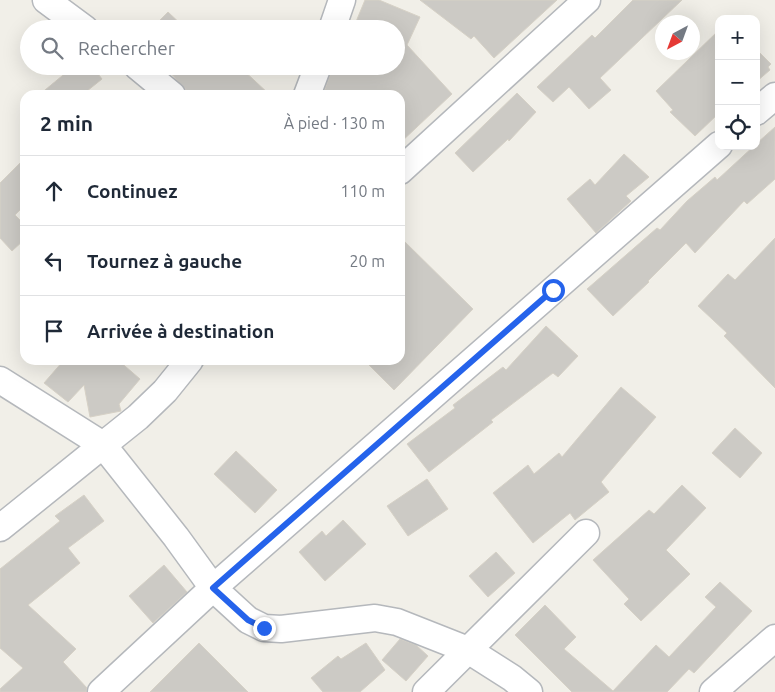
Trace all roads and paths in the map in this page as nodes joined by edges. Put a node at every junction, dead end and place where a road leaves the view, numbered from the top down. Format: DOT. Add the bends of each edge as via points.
graph roads {
  1 [pos="46,0"];
  2 [pos="342,0"];
  3 [pos="587,0"];
  4 [pos="74,20"];
  5 [pos="335,20"];
  6 [pos="149,75"];
  7 [pos="315,75"];
  8 [pos="166,90"];
  9 [pos="309,90"];
  10 [pos="775,96"];
  11 [pos="760,109"];
  12 [pos="715,149"];
  13 [pos="405,166"];
  14 [pos="186,365"];
  15 [pos="0,380"];
  16 [pos="103,445"];
  17 [pos="0,528"];
  18 [pos="586,534"];
  19 [pos="213,588"];
  20 [pos="775,638"];
  21 [pos="468,650"];
  22 [pos="101,692"];
  23 [pos="426,692"];
  24 [pos="529,692"];
  25 [pos="713,692"];
  1 -- 4 [label="street"];
  2 -- 5 [label="street"];
  3 -- 13 [label="street"];
  6 -- 8 [label="street"];
  7 -- 9 [label="street"];
  10 -- 11 [label="street"];
  12 -- 19 [label="street"];
  14 -- 16 [label="street" via="165,391"];
  15 -- 16 [label="street"];
  16 -- 17 [label="street"];
  16 -- 19 [label="street"];
  18 -- 21 [label="street"];
  19 -- 21 [label="street" via="248,620 264,628 281,629 375,618 397,622"];
  19 -- 22 [label="street"];
  20 -- 25 [label="street"];
  21 -- 23 [label="street"];
  21 -- 24 [label="street"];
}
